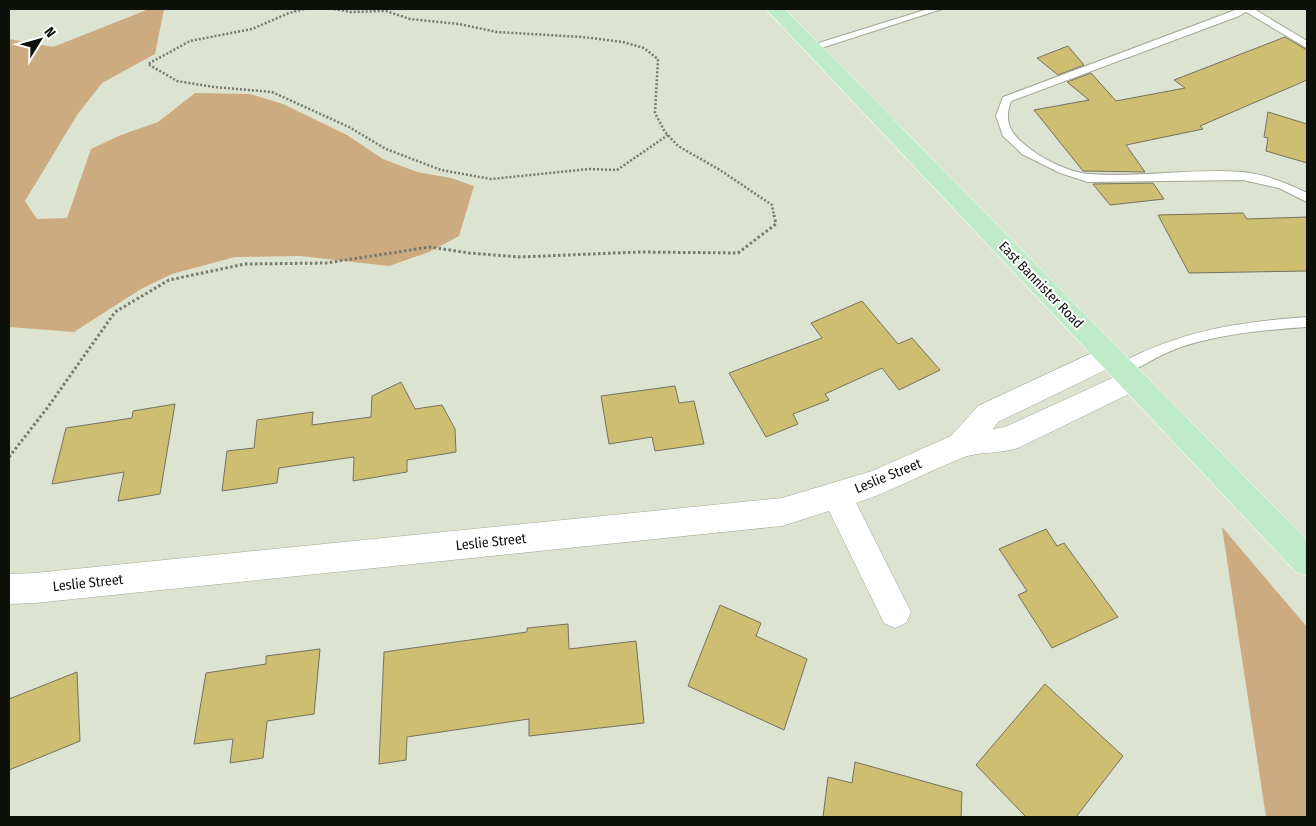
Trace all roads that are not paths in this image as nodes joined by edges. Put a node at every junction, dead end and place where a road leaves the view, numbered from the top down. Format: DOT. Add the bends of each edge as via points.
graph roads {
  1 [pos="775,9"];
  2 [pos="937,9"];
  3 [pos="1244,9"];
  4 [pos="1248,9"];
  5 [pos="1307,45"];
  6 [pos="812,48"];
  7 [pos="1307,198"];
  8 [pos="1307,322"];
  9 [pos="1121,368"];
  10 [pos="837,496"];
  11 [pos="1307,561"];
  12 [pos="9,589"];
  13 [pos="895,612"];
  1 -- 6 [label="main road, East Bannister Road"];
  2 -- 6 [label="lane"];
  3 -- 7 [label="lane" via="1007,100 1001,121 1017,143 1041,163 1088,178 1243,176 1282,185"];
  4 -- 5 [label="lane"];
  6 -- 9 [label="main road, East Bannister Road"];
  8 -- 9 [label="lane" via="1257,326 1198,339 1156,351"];
  9 -- 10 [label="street, Leslie Street" via="1008,439 961,445 877,483"];
  9 -- 11 [label="main road, East Bannister Road"];
  10 -- 12 [label="street, Leslie Street" via="782,512 739,517"];
  10 -- 13 [label="street"];
}
